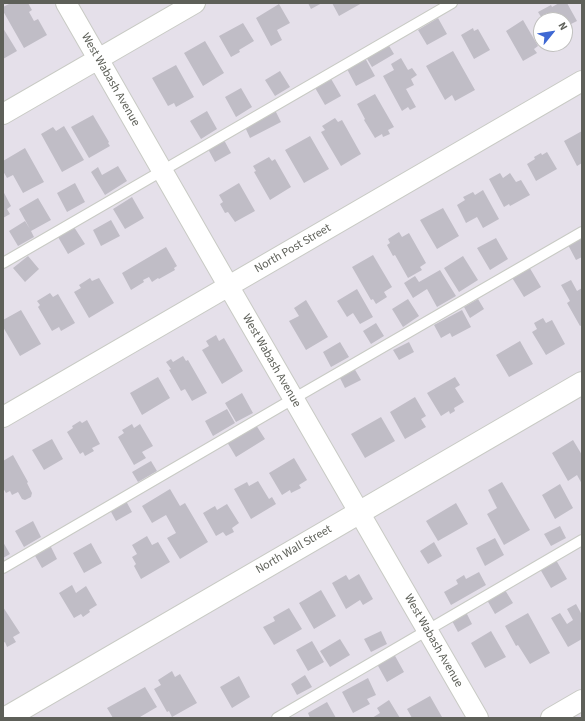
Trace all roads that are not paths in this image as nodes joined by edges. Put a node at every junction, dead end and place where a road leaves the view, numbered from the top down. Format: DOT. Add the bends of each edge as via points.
graph roads {
  1 [pos="66,3"];
  2 [pos="195,3"];
  3 [pos="452,3"];
  4 [pos="98,59"];
  5 [pos="582,81"];
  6 [pos="3,114"];
  7 [pos="162,170"];
  8 [pos="582,232"];
  9 [pos="3,263"];
  10 [pos="229,287"];
  11 [pos="582,383"];
  12 [pos="293,399"];
  13 [pos="3,417"];
  14 [pos="359,512"];
  15 [pos="582,540"];
  16 [pos="3,568"];
  17 [pos="427,630"];
  18 [pos="582,700"];
  19 [pos="6,718"];
  20 [pos="278,718"];
  21 [pos="478,718"];
  22 [pos="551,718"];
  1 -- 4 [label="street, West Wabash Avenue"];
  2 -- 4 [label="street"];
  3 -- 7 [label="lane"];
  4 -- 6 [label="street"];
  4 -- 7 [label="street, West Wabash Avenue"];
  5 -- 10 [label="street, North Post Street"];
  7 -- 9 [label="lane"];
  7 -- 10 [label="street, West Wabash Avenue"];
  8 -- 12 [label="lane"];
  10 -- 12 [label="street, West Wabash Avenue"];
  10 -- 13 [label="street, North Post Street"];
  11 -- 14 [label="street, North Wall Street"];
  12 -- 14 [label="street, West Wabash Avenue"];
  12 -- 16 [label="lane"];
  14 -- 17 [label="street, West Wabash Avenue"];
  14 -- 19 [label="street, North Wall Street"];
  15 -- 17 [label="lane"];
  17 -- 20 [label="lane"];
  17 -- 21 [label="street, West Wabash Avenue"];
  18 -- 22 [label="street"];
}
